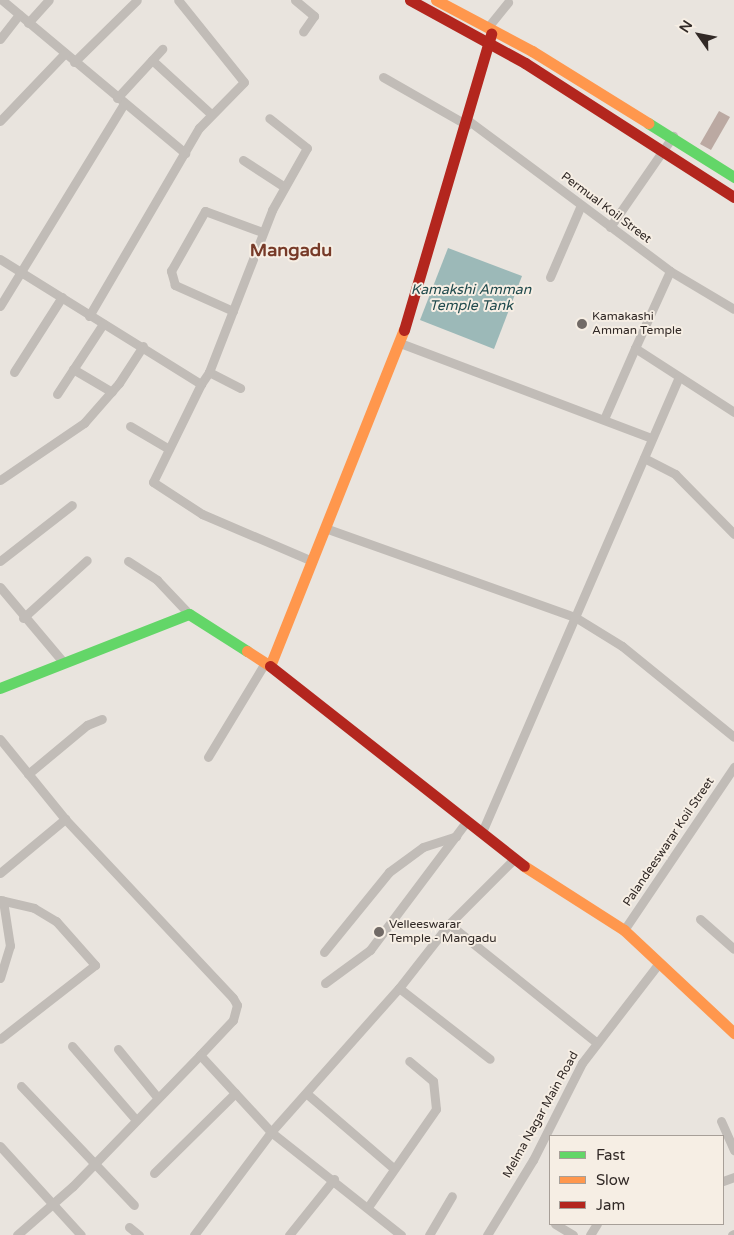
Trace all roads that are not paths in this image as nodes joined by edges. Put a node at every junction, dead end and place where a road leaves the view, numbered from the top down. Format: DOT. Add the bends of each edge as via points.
graph roads {
  1 [pos="2,0"];
  2 [pos="49,0"];
  3 [pos="137,0"];
  4 [pos="178,0"];
  5 [pos="296,0"];
  6 [pos="436,0"];
  7 [pos="416,2"];
  8 [pos="508,2"];
  9 [pos="20,15"];
  10 [pos="28,22"];
  11 [pos="491,28"];
  12 [pos="303,32"];
  13 [pos="0,39"];
  14 [pos="487,41"];
  15 [pos="162,49"];
  16 [pos="65,53"];
  17 [pos="152,60"];
  18 [pos="74,62"];
  19 [pos="383,77"];
  20 [pos="121,101"];
  21 [pos="211,114"];
  22 [pos="269,118"];
  23 [pos="0,121"];
  24 [pos="468,123"];
  25 [pos="673,136"];
  26 [pos="660,152"];
  27 [pos="185,153"];
  28 [pos="242,160"];
  29 [pos="734,177"];
  30 [pos="283,186"];
  31 [pos="734,197"];
  32 [pos="581,205"];
  33 [pos="610,227"];
  34 [pos="262,232"];
  35 [pos="0,259"];
  36 [pos="670,271"];
  37 [pos="22,273"];
  38 [pos="550,277"];
  39 [pos="62,297"];
  40 [pos="0,306"];
  41 [pos="734,309"];
  42 [pos="233,311"];
  43 [pos="89,316"];
  44 [pos="103,324"];
  45 [pos="400,343"];
  46 [pos="143,346"];
  47 [pos="635,348"];
  48 [pos="73,369"];
  49 [pos="14,372"];
  50 [pos="209,372"];
  51 [pos="679,376"];
  52 [pos="201,384"];
  53 [pos="240,388"];
  54 [pos="112,392"];
  55 [pos="57,394"];
  56 [pos="734,412"];
  57 [pos="604,420"];
  58 [pos="130,426"];
  59 [pos="652,438"];
  60 [pos="169,449"];
  61 [pos="644,458"];
  62 [pos="0,480"];
  63 [pos="72,505"];
  64 [pos="325,528"];
  65 [pos="734,534"];
  66 [pos="87,560"];
  67 [pos="0,561"];
  68 [pos="128,561"];
  69 [pos="312,561"];
  70 [pos="0,587"];
  71 [pos="189,614"];
  72 [pos="575,617"];
  73 [pos="23,618"];
  74 [pos="64,663"];
  75 [pos="267,665"];
  76 [pos="0,688"];
  77 [pos="102,719"];
  78 [pos="734,738"];
  79 [pos="0,740"];
  80 [pos="208,757"];
  81 [pos="734,767"];
  82 [pos="28,774"];
  83 [pos="65,819"];
  84 [pos="467,821"];
  85 [pos="482,832"];
  86 [pos="456,836"];
  87 [pos="514,859"];
  88 [pos="0,873"];
  89 [pos="1,900"];
  90 [pos="700,918"];
  91 [pos="449,924"];
  92 [pos="624,930"];
  93 [pos="734,949"];
  94 [pos="324,952"];
  95 [pos="659,963"];
  96 [pos="0,978"];
  97 [pos="325,983"];
  98 [pos="400,988"];
  99 [pos="734,1033"];
  100 [pos="0,1039"];
  101 [pos="598,1043"];
  102 [pos="72,1046"];
  103 [pos="118,1049"];
  104 [pos="200,1055"];
  105 [pos="490,1058"];
  106 [pos="409,1061"];
  107 [pos="21,1086"];
  108 [pos="235,1093"];
  109 [pos="306,1093"];
  110 [pos="158,1098"];
  111 [pos="136,1120"];
  112 [pos="721,1121"];
  113 [pos="272,1132"];
  114 [pos="0,1146"];
  115 [pos="734,1150"];
  116 [pos="94,1164"];
  117 [pos="392,1167"];
  118 [pos="154,1173"];
  119 [pos="334,1179"];
  120 [pos="452,1196"];
  121 [pos="53,1204"];
  122 [pos="134,1204"];
  123 [pos="368,1207"];
  124 [pos="557,1225"];
  125 [pos="129,1227"];
  126 [pos="17,1235"];
  127 [pos="81,1235"];
  128 [pos="139,1235"];
  129 [pos="194,1235"];
  130 [pos="289,1235"];
  131 [pos="401,1235"];
  132 [pos="429,1235"];
  133 [pos="487,1235"];
  134 [pos="573,1235"];
  1 -- 9 [label="street"];
  2 -- 10 [label="street"];
  3 -- 18 [label="street"];
  4 -- 21 [label="street" via="244,82"];
  5 -- 12 [label="street" via="314,16"];
  6 -- 11 [label="street"];
  7 -- 14 [label="street"];
  8 -- 11 [label="street"];
  9 -- 10 [label="street"];
  9 -- 13 [label="street"];
  10 -- 16 [label="street"];
  11 -- 14 [label="street"];
  11 -- 25 [label="street"];
  14 -- 24 [label="street"];
  14 -- 26 [label="street"];
  15 -- 17 [label="street"];
  16 -- 18 [label="street"];
  16 -- 23 [label="street"];
  17 -- 20 [label="street"];
  17 -- 21 [label="street"];
  18 -- 20 [label="street"];
  19 -- 24 [label="street, Permual Koil Street"];
  20 -- 27 [label="street"];
  20 -- 37 [label="street"];
  21 -- 27 [label="street"];
  22 -- 30 [label="street" via="307,144"];
  24 -- 32 [label="street, Permual Koil Street"];
  24 -- 45 [label="street"];
  25 -- 26 [label="street"];
  25 -- 29 [label="street"];
  26 -- 31 [label="street"];
  26 -- 33 [label="street"];
  27 -- 43 [label="street"];
  28 -- 30 [label="street"];
  30 -- 34 [label="street"];
  32 -- 33 [label="street, Permual Koil Street"];
  32 -- 38 [label="street"];
  33 -- 36 [label="street, Permual Koil Street"];
  34 -- 42 [label="street"];
  34 -- 42 [label="street" via="204,211 172,271 175,285"];
  35 -- 37 [label="street"];
  36 -- 41 [label="street, Permual Koil Street"];
  36 -- 47 [label="street"];
  37 -- 39 [label="street"];
  37 -- 40 [label="street"];
  39 -- 43 [label="street"];
  39 -- 49 [label="street"];
  42 -- 50 [label="street"];
  43 -- 44 [label="street"];
  44 -- 46 [label="street"];
  44 -- 48 [label="street"];
  45 -- 57 [label="street"];
  45 -- 64 [label="street"];
  46 -- 52 [label="street"];
  46 -- 54 [label="street"];
  47 -- 51 [label="street"];
  47 -- 57 [label="street"];
  48 -- 54 [label="street"];
  48 -- 55 [label="street"];
  50 -- 52 [label="street"];
  50 -- 53 [label="street"];
  51 -- 56 [label="street"];
  51 -- 59 [label="street"];
  52 -- 60 [label="street"];
  54 -- 62 [label="street" via="84,423"];
  57 -- 59 [label="street"];
  58 -- 60 [label="street"];
  59 -- 61 [label="street"];
  60 -- 69 [label="street" via="152,482 202,514"];
  61 -- 65 [label="street" via="675,474"];
  61 -- 72 [label="street"];
  63 -- 67 [label="street"];
  64 -- 69 [label="street"];
  64 -- 72 [label="street"];
  66 -- 73 [label="street"];
  68 -- 71 [label="street" via="156,580"];
  69 -- 75 [label="street"];
  70 -- 73 [label="street"];
  71 -- 74 [label="street"];
  71 -- 75 [label="street"];
  72 -- 78 [label="street" via="622,646"];
  72 -- 85 [label="street"];
  73 -- 74 [label="street"];
  74 -- 76 [label="street"];
  75 -- 80 [label="street"];
  75 -- 84 [label="street"];
  77 -- 82 [label="street" via="87,725"];
  79 -- 82 [label="street"];
  81 -- 92 [label="street, Palandeeswarar Koil Street"];
  82 -- 83 [label="street"];
  83 -- 88 [label="street"];
  83 -- 104 [label="street" via="233,998 237,1005 233,1020"];
  84 -- 85 [label="street"];
  84 -- 86 [label="street"];
  85 -- 87 [label="street"];
  86 -- 94 [label="street" via="423,847 389,872"];
  86 -- 97 [label="street" via="370,950"];
  87 -- 91 [label="street"];
  87 -- 92 [label="street"];
  89 -- 96 [label="street" via="10,946"];
  89 -- 100 [label="street" via="34,908 56,921 96,965"];
  90 -- 93 [label="street"];
  91 -- 98 [label="street"];
  91 -- 101 [label="street"];
  92 -- 95 [label="street"];
  95 -- 99 [label="street"];
  95 -- 101 [label="street, Melma Nagar Main Road"];
  98 -- 105 [label="street"];
  98 -- 109 [label="street"];
  101 -- 133 [label="street, Melma Nagar Main Road" via="582,1063 533,1160"];
  102 -- 111 [label="street"];
  103 -- 110 [label="street"];
  104 -- 108 [label="street"];
  104 -- 110 [label="street"];
  106 -- 117 [label="street" via="433,1081 438,1098 436,1109"];
  107 -- 116 [label="street"];
  108 -- 113 [label="street"];
  108 -- 118 [label="street"];
  109 -- 113 [label="street"];
  109 -- 117 [label="street"];
  110 -- 111 [label="street"];
  111 -- 116 [label="street"];
  112 -- 115 [label="street"];
  113 -- 119 [label="street"];
  113 -- 129 [label="street"];
  114 -- 121 [label="street"];
  116 -- 121 [label="street"];
  116 -- 122 [label="street"];
  117 -- 123 [label="street"];
  119 -- 123 [label="street"];
  119 -- 130 [label="street"];
  120 -- 132 [label="street"];
  121 -- 126 [label="street"];
  121 -- 127 [label="street"];
  123 -- 131 [label="street"];
  124 -- 134 [label="street"];
  125 -- 128 [label="street"];
}
